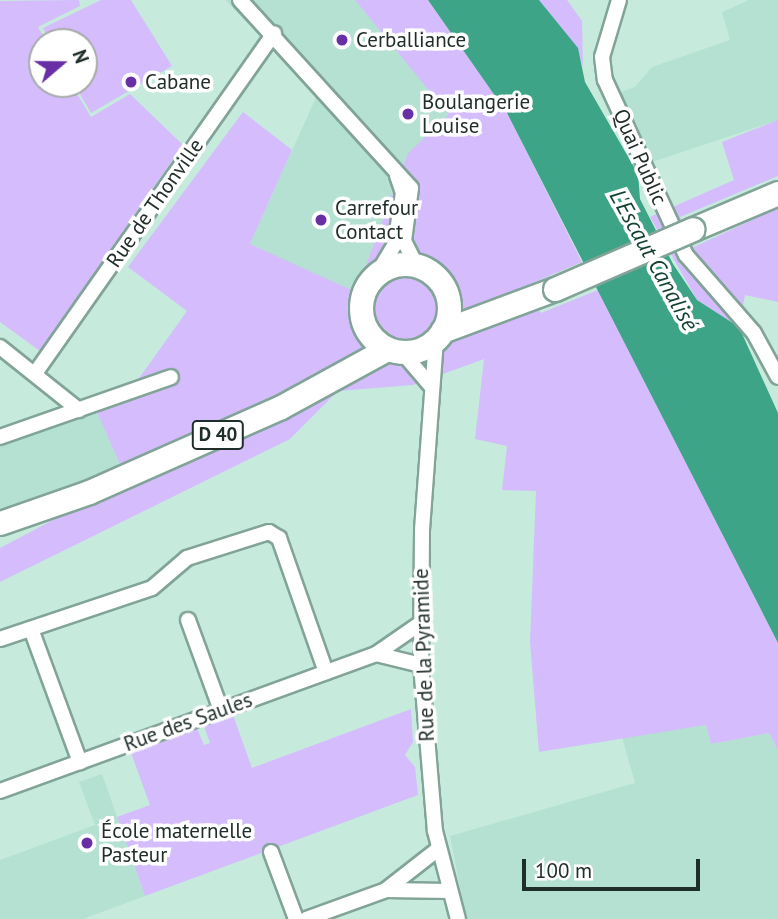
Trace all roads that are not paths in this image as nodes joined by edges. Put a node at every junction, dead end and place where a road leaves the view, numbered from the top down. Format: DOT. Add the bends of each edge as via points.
graph roads {
  1 [pos="240,0"];
  2 [pos="620,0"];
  3 [pos="274,33"];
  4 [pos="395,171"];
  5 [pos="778,193"];
  6 [pos="684,231"];
  7 [pos="416,265"];
  8 [pos="377,274"];
  9 [pos="445,290"];
  10 [pos="494,313"];
  11 [pos="363,324"];
  12 [pos="439,335"];
  13 [pos="0,347"];
  14 [pos="395,351"];
  15 [pos="344,371"];
  16 [pos="36,372"];
  17 [pos="171,377"];
  18 [pos="778,377"];
  19 [pos="431,389"];
  20 [pos="79,410"];
  21 [pos="0,437"];
  22 [pos="89,492"];
  23 [pos="0,523"];
  24 [pos="0,540"];
  25 [pos="188,620"];
  26 [pos="421,623"];
  27 [pos="31,629"];
  28 [pos="0,639"];
  29 [pos="376,654"];
  30 [pos="421,665"];
  31 [pos="326,671"];
  32 [pos="221,710"];
  33 [pos="79,762"];
  34 [pos="0,791"];
  35 [pos="438,849"];
  36 [pos="271,852"];
  37 [pos="386,890"];
  38 [pos="449,891"];
  39 [pos="334,914"];
  40 [pos="296,919"];
  41 [pos="306,919"];
  42 [pos="458,919"];
  1 -- 3 [label="street"];
  2 -- 6 [label="street, Quai Public" via="603,57 606,80"];
  3 -- 4 [label="street"];
  3 -- 16 [label="street, Rue de Thonville"];
  4 -- 7 [label="street" via="413,192 404,241"];
  4 -- 8 [label="street" via="403,193 396,239"];
  5 -- 6 [label="main road"];
  6 -- 10 [label="main road, bridge"];
  6 -- 18 [label="street, Quai Public" via="686,255 754,333"];
  7 -- 8 [label="main road" via="398,264"];
  7 -- 9 [label="main road"];
  8 -- 11 [label="main road" via="363,293"];
  9 -- 10 [label="main road" via="465,307"];
  9 -- 12 [label="main road" via="449,311"];
  10 -- 12 [label="main road"];
  11 -- 14 [label="main road"];
  11 -- 15 [label="main road"];
  12 -- 14 [label="main road"];
  12 -- 19 [label="street, Rue de la Pyramide"];
  13 -- 16 [label="street"];
  14 -- 15 [label="main road, D 40"];
  14 -- 19 [label="street" via="420,368"];
  15 -- 22 [label="main road, D 40" via="281,407"];
  16 -- 20 [label="street"];
  17 -- 20 [label="street"];
  19 -- 26 [label="street, Rue de la Pyramide"];
  20 -- 21 [label="street"];
  22 -- 23 [label="main road, D 40"];
  22 -- 24 [label="main road, D 40"];
  25 -- 32 [label="street"];
  26 -- 29 [label="street, Rue des Saules"];
  26 -- 30 [label="street, Rue de la Pyramide"];
  27 -- 28 [label="street"];
  27 -- 31 [label="street" via="157,586 191,556 265,532 279,538"];
  27 -- 33 [label="street"];
  29 -- 30 [label="street"];
  29 -- 31 [label="street, Rue des Saules"];
  30 -- 35 [label="street, Rue de la Pyramide"];
  31 -- 32 [label="street, Rue des Saules"];
  32 -- 33 [label="street, Rue des Saules"];
  33 -- 34 [label="street, Rue des Saules"];
  35 -- 37 [label="street"];
  35 -- 38 [label="street, Rue de la Pyramide"];
  36 -- 40 [label="street"];
  37 -- 38 [label="street"];
  37 -- 39 [label="street"];
  38 -- 42 [label="street, Rue de la Pyramide"];
  39 -- 41 [label="street"];
}
